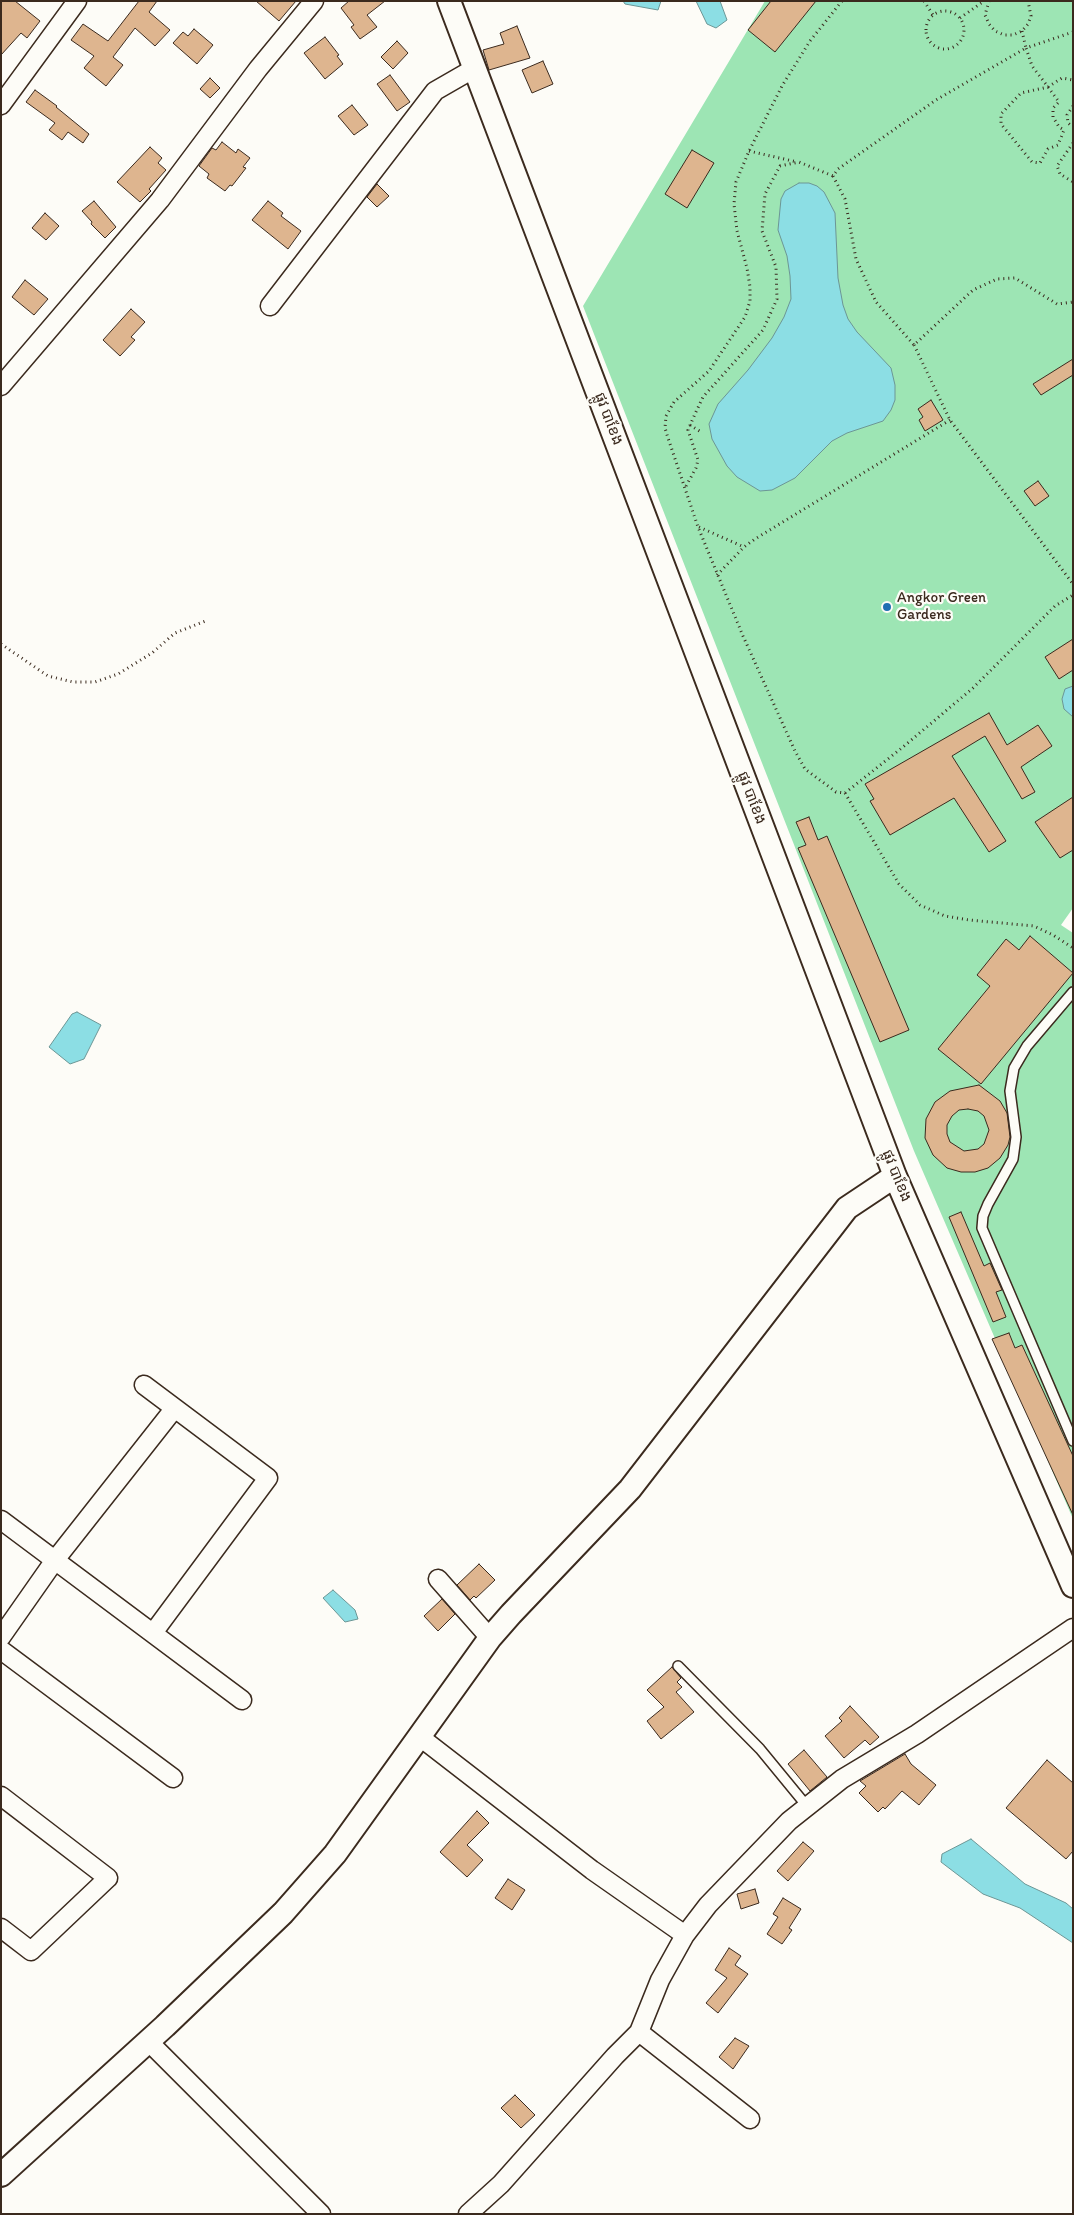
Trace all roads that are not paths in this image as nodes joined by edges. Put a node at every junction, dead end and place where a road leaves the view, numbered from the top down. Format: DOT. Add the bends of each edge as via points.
graph roads {
  1 [pos="76,1"];
  2 [pos="314,1"];
  3 [pos="449,1"];
  4 [pos="475,68"];
  5 [pos="1,105"];
  6 [pos="270,306"];
  7 [pos="1,386"];
  8 [pos="1073,992"];
  9 [pos="895,1176"];
  10 [pos="144,1385"];
  11 [pos="174,1410"];
  12 [pos="1073,1440"];
  13 [pos="1,1520"];
  14 [pos="55,1560"];
  15 [pos="438,1579"];
  16 [pos="1073,1586"];
  17 [pos="1073,1628"];
  18 [pos="154,1633"];
  19 [pos="1,1637"];
  20 [pos="490,1638"];
  21 [pos="1,1650"];
  22 [pos="678,1666"];
  23 [pos="242,1700"];
  24 [pos="420,1737"];
  25 [pos="173,1778"];
  26 [pos="1,1796"];
  27 [pos="806,1805"];
  28 [pos="1,1928"];
  29 [pos="685,1935"];
  30 [pos="639,2032"];
  31 [pos="148,2041"];
  32 [pos="750,2119"];
  33 [pos="1,2175"];
  34 [pos="321,2214"];
  35 [pos="468,2214"];
  1 -- 5 [label="street"];
  2 -- 7 [label="street" via="258,69 160,200"];
  3 -- 4 [label="street, ផ្លូវ បាខែង"];
  4 -- 6 [label="street" via="435,91"];
  4 -- 9 [label="street, ផ្លូវ បាខែង"];
  8 -- 12 [label="lane" via="1027,1046 1014,1068 1010,1091 1016,1137 1013,1159 988,1204 982,1228"];
  9 -- 16 [label="street, ផ្លូវ បាខែង"];
  9 -- 20 [label="street" via="847,1208 630,1489"];
  10 -- 11 [label="street"];
  11 -- 14 [label="street"];
  11 -- 18 [label="street" via="268,1478"];
  13 -- 14 [label="street"];
  14 -- 18 [label="street"];
  14 -- 19 [label="street"];
  15 -- 20 [label="street"];
  17 -- 27 [label="street"];
  18 -- 23 [label="street"];
  20 -- 24 [label="street"];
  21 -- 25 [label="street"];
  22 -- 27 [label="lane" via="760,1749"];
  24 -- 29 [label="street" via="592,1870"];
  24 -- 31 [label="street" via="335,1854 283,1913"];
  26 -- 28 [label="street" via="108,1878 31,1951"];
  27 -- 29 [label="street" via="734,1876"];
  29 -- 30 [label="street" via="660,1980"];
  30 -- 32 [label="street"];
  30 -- 35 [label="street" via="501,2184"];
  31 -- 33 [label="street"];
  31 -- 34 [label="street"];
}
